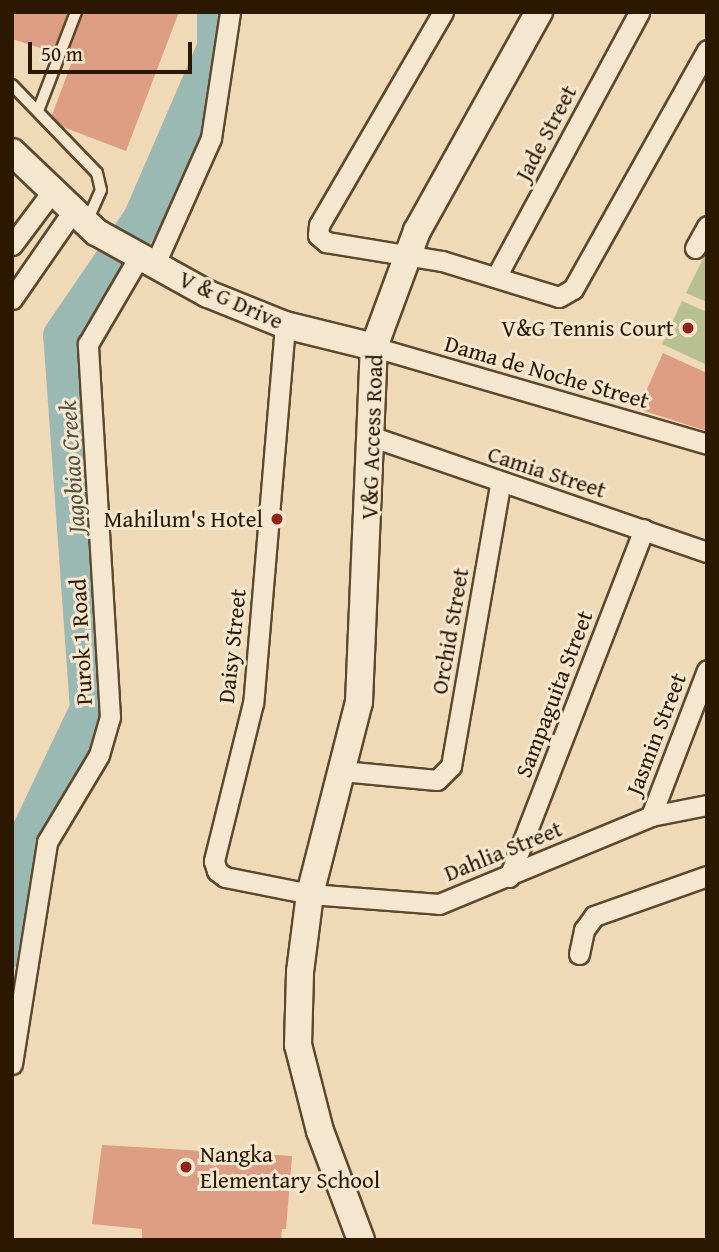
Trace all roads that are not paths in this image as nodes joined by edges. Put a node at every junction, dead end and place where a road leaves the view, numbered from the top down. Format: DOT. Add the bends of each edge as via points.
graph roads {
  1 [pos="76,12"];
  2 [pos="230,12"];
  3 [pos="443,12"];
  4 [pos="539,12"];
  5 [pos="639,12"];
  6 [pos="707,50"];
  7 [pos="12,85"];
  8 [pos="38,111"];
  9 [pos="12,152"];
  10 [pos="12,177"];
  11 [pos="46,200"];
  12 [pos="707,226"];
  13 [pos="107,237"];
  14 [pos="12,245"];
  15 [pos="695,248"];
  16 [pos="404,258"];
  17 [pos="496,277"];
  18 [pos="12,299"];
  19 [pos="285,325"];
  20 [pos="374,347"];
  21 [pos="373,437"];
  22 [pos="707,444"];
  23 [pos="500,484"];
  24 [pos="644,529"];
  25 [pos="707,552"];
  26 [pos="707,670"];
  27 [pos="342,771"];
  28 [pos="707,805"];
  29 [pos="651,816"];
  30 [pos="707,876"];
  31 [pos="509,877"];
  32 [pos="310,894"];
  33 [pos="579,954"];
  34 [pos="12,1064"];
  35 [pos="361,1240"];
  1 -- 8 [label="lane"];
  2 -- 13 [label="street" via="211,138"];
  3 -- 16 [label="street" via="319,226 318,234 326,242"];
  4 -- 16 [label="street, V&G Access Road"];
  5 -- 17 [label="street, Jade Street"];
  6 -- 17 [label="street" via="567,296"];
  7 -- 8 [label="lane"];
  8 -- 13 [label="lane" via="102,182"];
  9 -- 11 [label="street, V & G Drive"];
  10 -- 11 [label="street, V & G Drive"];
  11 -- 13 [label="street, V & G Drive"];
  11 -- 14 [label="street"];
  12 -- 15 [label="street"];
  13 -- 18 [label="street"];
  13 -- 19 [label="street, V & G Drive" via="208,294"];
  13 -- 34 [label="street, Purok 1 Road" via="88,344 110,717 99,755 47,842"];
  16 -- 17 [label="street" via="442,261"];
  16 -- 20 [label="street, V&G Access Road"];
  19 -- 20 [label="street, V & G Drive"];
  19 -- 32 [label="street, Daisy Street" via="253,703 214,861 225,877"];
  20 -- 21 [label="street, V&G Access Road"];
  20 -- 22 [label="street, Dama de Noche Street"];
  21 -- 23 [label="street, Camia Street"];
  21 -- 27 [label="street, V&G Access Road" via="359,702"];
  23 -- 24 [label="street, Camia Street"];
  23 -- 27 [label="street, Orchid Street" via="451,766 437,780"];
  24 -- 25 [label="street, Camia Street"];
  24 -- 31 [label="street, Sampaguita Street"];
  26 -- 29 [label="street, Jasmin Street"];
  27 -- 32 [label="street, V&G Access Road"];
  28 -- 29 [label="street, Dahlia Street"];
  29 -- 31 [label="street, Dahlia Street"];
  30 -- 33 [label="street" via="594,916 584,930"];
  31 -- 32 [label="street, Dahlia Street" via="439,904"];
  32 -- 35 [label="street, V&G Access Road" via="300,972 298,1045 320,1131"];
}
